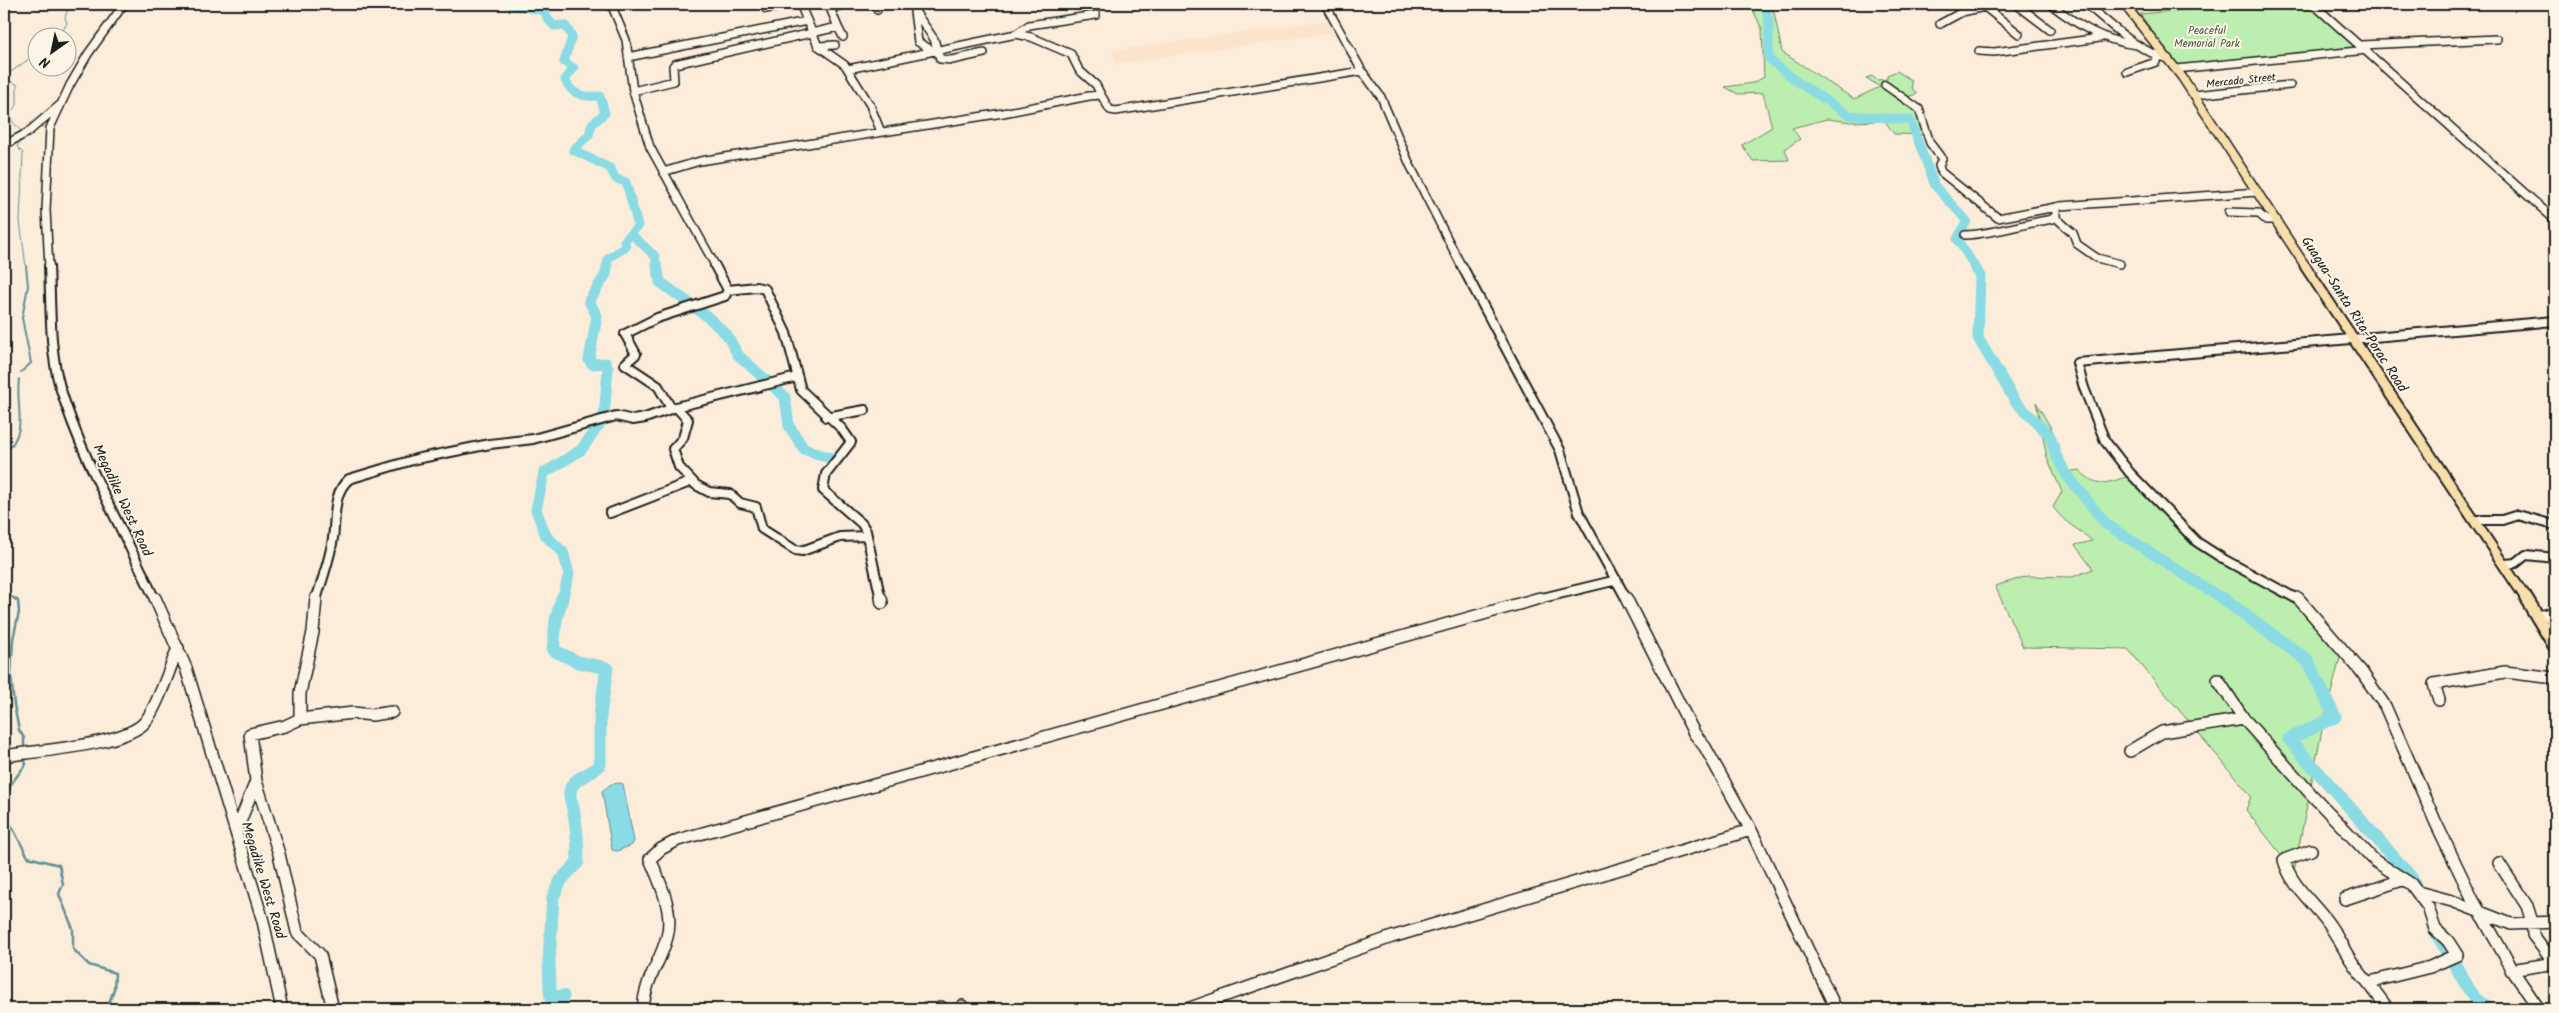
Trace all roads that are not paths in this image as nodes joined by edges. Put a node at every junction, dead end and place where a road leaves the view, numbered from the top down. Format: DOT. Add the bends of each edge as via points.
graph roads {
  1 [pos="124,4"];
  2 [pos="611,4"];
  3 [pos="794,4"];
  4 [pos="800,4"];
  5 [pos="849,4"];
  6 [pos="1325,4"];
  7 [pos="1998,4"];
  8 [pos="2016,4"];
  9 [pos="2050,4"];
  10 [pos="2086,4"];
  11 [pos="2124,4"];
  12 [pos="2313,4"];
  13 [pos="1984,6"];
  14 [pos="913,7"];
  15 [pos="766,9"];
  16 [pos="1096,15"];
  17 [pos="806,21"];
  18 [pos="1940,24"];
  19 [pos="838,27"];
  20 [pos="2050,30"];
  21 [pos="811,33"];
  22 [pos="1016,34"];
  23 [pos="2019,34"];
  24 [pos="843,38"];
  25 [pos="2100,38"];
  26 [pos="2497,39"];
  27 [pos="835,45"];
  28 [pos="818,46"];
  29 [pos="2137,46"];
  30 [pos="2364,48"];
  31 [pos="934,50"];
  32 [pos="1979,51"];
  33 [pos="984,53"];
  34 [pos="628,57"];
  35 [pos="2157,57"];
  36 [pos="2168,59"];
  37 [pos="2176,69"];
  38 [pos="848,70"];
  39 [pos="1362,71"];
  40 [pos="2126,72"];
  41 [pos="1885,84"];
  42 [pos="2290,85"];
  43 [pos="633,91"];
  44 [pos="2195,95"];
  45 [pos="1101,96"];
  46 [pos="61,104"];
  47 [pos="882,132"];
  48 [pos="4,145"];
  49 [pos="663,172"];
  50 [pos="2258,192"];
  51 [pos="2056,208"];
  52 [pos="2229,212"];
  53 [pos="2055,217"];
  54 [pos="2277,220"];
  55 [pos="2555,220"];
  56 [pos="1965,235"];
  57 [pos="2120,264"];
  58 [pos="728,290"];
  59 [pos="2555,321"];
  60 [pos="2353,340"];
  61 [pos="797,377"];
  62 [pos="674,408"];
  63 [pos="864,410"];
  64 [pos="616,416"];
  65 [pos="826,417"];
  66 [pos="690,482"];
  67 [pos="610,513"];
  68 [pos="2475,520"];
  69 [pos="2554,525"];
  70 [pos="867,536"];
  71 [pos="2555,558"];
  72 [pos="2505,564"];
  73 [pos="1617,580"];
  74 [pos="882,604"];
  75 [pos="2555,613"];
  76 [pos="2537,617"];
  77 [pos="2555,646"];
  78 [pos="178,648"];
  79 [pos="2555,678"];
  80 [pos="2218,680"];
  81 [pos="2439,700"];
  82 [pos="392,712"];
  83 [pos="300,719"];
  84 [pos="2244,719"];
  85 [pos="38,751"];
  86 [pos="2130,751"];
  87 [pos="5,756"];
  88 [pos="256,780"];
  89 [pos="1752,830"];
  90 [pos="236,832"];
  91 [pos="2311,850"];
  92 [pos="2499,863"];
  93 [pos="2410,885"];
  94 [pos="2346,899"];
  95 [pos="2480,912"];
  96 [pos="2555,922"];
  97 [pos="2534,924"];
  98 [pos="2555,963"];
  99 [pos="2511,970"];
  100 [pos="2370,982"];
  101 [pos="282,1009"];
  102 [pos="333,1009"];
  103 [pos="644,1009"];
  104 [pos="1187,1009"];
  105 [pos="1836,1009"];
  106 [pos="2388,1009"];
  107 [pos="2538,1009"];
  1 -- 46 [label="street, Megadike West Road" via="88,54"];
  2 -- 34 [label="street" via="626,40"];
  3 -- 15 [label="street"];
  4 -- 17 [label="street"];
  5 -- 19 [label="street" via="830,8"];
  6 -- 39 [label="street"];
  7 -- 13 [label="street"];
  8 -- 20 [label="street"];
  9 -- 25 [label="street"];
  10 -- 29 [label="street"];
  11 -- 36 [label="main road, Guagua-Santa Rita-Porac Road"];
  12 -- 30 [label="street"];
  13 -- 18 [label="street" via="1962,12"];
  13 -- 23 [label="street"];
  14 -- 31 [label="street" via="934,39"];
  14 -- 31 [label="street" via="918,42"];
  16 -- 22 [label="street" via="1030,25"];
  17 -- 21 [label="street"];
  17 -- 34 [label="street"];
  19 -- 21 [label="street"];
  19 -- 24 [label="street"];
  21 -- 28 [label="street"];
  21 -- 43 [label="street" via="680,63 672,66 674,81"];
  22 -- 31 [label="street"];
  22 -- 45 [label="street" via="1071,54 1079,70 1096,85"];
  25 -- 29 [label="street"];
  25 -- 32 [label="street" via="1994,52"];
  26 -- 30 [label="street"];
  27 -- 28 [label="street"];
  28 -- 38 [label="street"];
  29 -- 35 [label="street"];
  30 -- 37 [label="street"];
  30 -- 55 [label="street"];
  31 -- 33 [label="street" via="940,59 946,61"];
  31 -- 38 [label="street"];
  34 -- 43 [label="street"];
  35 -- 36 [label="street"];
  35 -- 40 [label="street" via="2156,62"];
  36 -- 37 [label="main road, Guagua-Santa Rita-Porac Road"];
  37 -- 44 [label="main road, Guagua-Santa Rita-Porac Road"];
  38 -- 47 [label="street"];
  39 -- 45 [label="street" via="1116,111 1110,110"];
  39 -- 73 [label="street" via="1381,96 1410,165 1560,450 1580,513"];
  41 -- 51 [label="street" via="1914,104 1922,114 1930,142 1942,159 1940,172 1993,216 2004,219"];
  42 -- 44 [label="street, Mercado Street"];
  43 -- 49 [label="street" via="650,147"];
  44 -- 50 [label="main road, Guagua-Santa Rita-Porac Road"];
  45 -- 47 [label="street"];
  46 -- 48 [label="street" via="20,139"];
  46 -- 78 [label="street, Megadike West Road" via="50,128 46,210 54,350 60,386 85,455"];
  47 -- 49 [label="street" via="700,161"];
  49 -- 58 [label="street"];
  50 -- 51 [label="street"];
  50 -- 54 [label="main road, Guagua-Santa Rita-Porac Road"];
  51 -- 53 [label="street"];
  52 -- 54 [label="street" via="2260,214 2266,220"];
  53 -- 56 [label="street" via="1997,229 1988,234"];
  53 -- 57 [label="street" via="2073,233 2077,244 2097,258"];
  54 -- 60 [label="main road, Guagua-Santa Rita-Porac Road"];
  58 -- 61 [label="street" via="765,289 784,326"];
  58 -- 62 [label="street" via="725,296 659,318 625,334 636,354 625,364 658,386"];
  59 -- 60 [label="street"];
  60 -- 68 [label="main road, Guagua-Santa Rita-Porac Road"];
  60 -- 95 [label="street" via="2077,363 2077,369 2105,441 2163,510 2197,542 2299,598 2372,686 2385,706 2447,851"];
  61 -- 62 [label="street"];
  61 -- 65 [label="street" via="799,388"];
  62 -- 64 [label="street" via="633,420"];
  62 -- 66 [label="street" via="688,420 683,438 672,452"];
  63 -- 65 [label="street"];
  64 -- 83 [label="street" via="533,439 416,458 355,475 345,481 338,496 333,539 316,600 300,693"];
  65 -- 70 [label="street" via="851,442 824,475 823,490 862,524"];
  66 -- 67 [label="street"];
  66 -- 70 [label="street" via="709,492 728,493 740,503 756,507 762,529 795,550 802,551 840,537"];
  68 -- 69 [label="street" via="2502,520 2518,515"];
  68 -- 72 [label="main road, Guagua-Santa Rita-Porac Road"];
  70 -- 74 [label="street"];
  71 -- 72 [label="street" via="2526,555 2516,563"];
  72 -- 76 [label="main road, Guagua-Santa Rita-Porac Road"];
  73 -- 89 [label="street" via="1694,733"];
  73 -- 103 [label="street" via="1528,601 678,840 650,858 669,919 667,936 644,989"];
  75 -- 76 [label="street"];
  76 -- 77 [label="main road, Guagua-Santa Rita-Porac Road"];
  78 -- 85 [label="street" via="152,711 133,732 93,743"];
  78 -- 90 [label="street, Megadike West Road" via="198,703"];
  79 -- 81 [label="street" via="2505,672 2448,680 2434,684"];
  80 -- 84 [label="street"];
  82 -- 83 [label="street" via="374,716 353,713"];
  83 -- 88 [label="street" via="250,734"];
  84 -- 86 [label="street" via="2151,737"];
  84 -- 93 [label="street" via="2375,860"];
  85 -- 87 [label="street"];
  88 -- 90 [label="street"];
  88 -- 102 [label="street" via="298,932 320,955"];
  89 -- 104 [label="street" via="1392,937"];
  89 -- 105 [label="street"];
  90 -- 101 [label="street, Megadike West Road" via="265,930"];
  91 -- 100 [label="street" via="2284,860 2287,871 2328,923 2357,969"];
  92 -- 97 [label="street" via="2531,912"];
  93 -- 94 [label="street"];
  93 -- 95 [label="street"];
  93 -- 100 [label="street" via="2428,907 2435,929 2457,955 2430,968"];
  95 -- 97 [label="street" via="2511,924"];
  95 -- 99 [label="street"];
  96 -- 97 [label="street"];
  97 -- 98 [label="street" via="2533,935"];
  98 -- 99 [label="street"];
  99 -- 107 [label="street"];
  100 -- 106 [label="street"];
}
